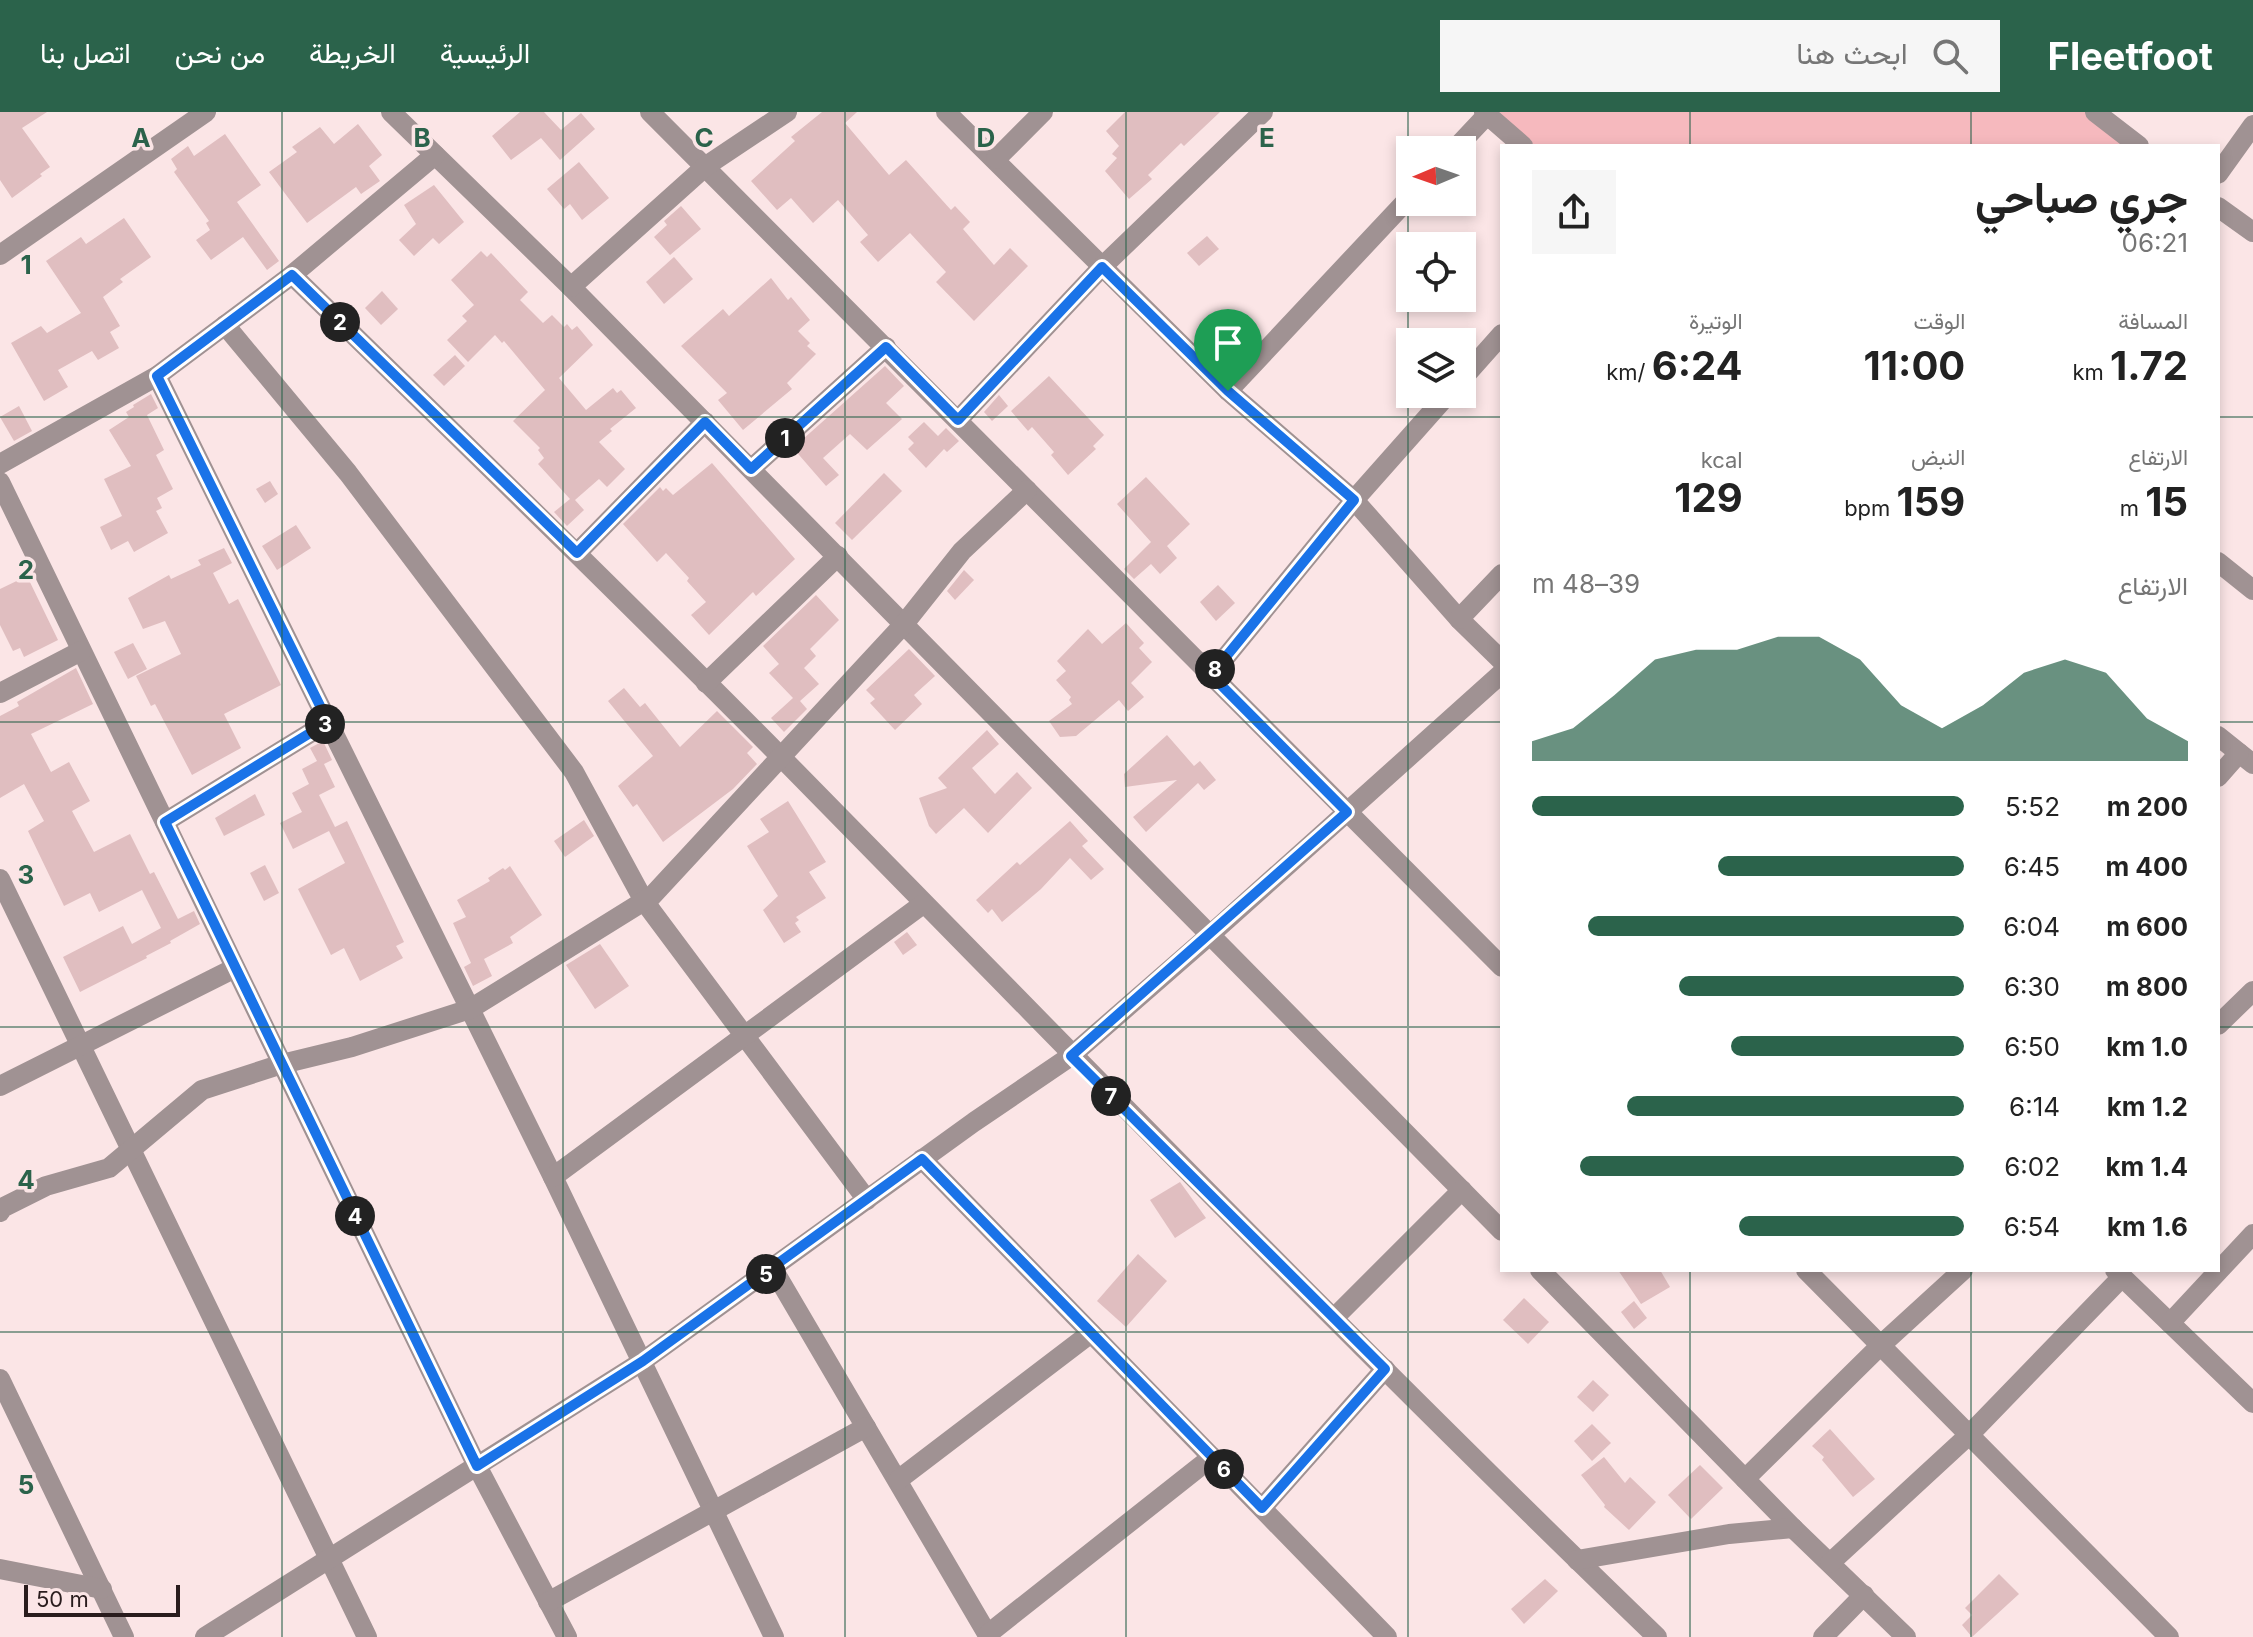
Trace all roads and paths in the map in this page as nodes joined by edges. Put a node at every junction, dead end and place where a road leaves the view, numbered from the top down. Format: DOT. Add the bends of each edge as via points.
graph roads {
  1 [pos="206,112"];
  2 [pos="391,112"];
  3 [pos="650,112"];
  4 [pos="787,112"];
  5 [pos="946,112"];
  6 [pos="1043,112"];
  7 [pos="1263,112"];
  8 [pos="2095,112"];
  9 [pos="1486,113"];
  10 [pos="2253,125"];
  11 [pos="1466,136"];
  12 [pos="1521,144"];
  13 [pos="2136,144"];
  14 [pos="435,155"];
  15 [pos="996,159"];
  16 [pos="706,166"];
  17 [pos="2220,171"];
  18 [pos="2220,208"];
  19 [pos="1396,212"];
  20 [pos="2253,232"];
  21 [pos="0,255"];
  22 [pos="1102,267"];
  23 [pos="292,275"];
  24 [pos="571,287"];
  25 [pos="225,325"];
  26 [pos="1500,336"];
  27 [pos="886,347"];
  28 [pos="1476,363"];
  29 [pos="157,376"];
  30 [pos="1228,391"];
  31 [pos="1436,408"];
  32 [pos="958,420"];
  33 [pos="705,422"];
  34 [pos="0,464"];
  35 [pos="751,469"];
  36 [pos="0,482"];
  37 [pos="1027,490"];
  38 [pos="1354,500"];
  39 [pos="577,553"];
  40 [pos="838,556"];
  41 [pos="2220,564"];
  42 [pos="1500,576"];
  43 [pos="2253,590"];
  44 [pos="1459,619"];
  45 [pos="904,624"];
  46 [pos="81,651"];
  47 [pos="1500,659"];
  48 [pos="1211,675"];
  49 [pos="1500,675"];
  50 [pos="706,683"];
  51 [pos="0,693"];
  52 [pos="328,722"];
  53 [pos="2220,738"];
  54 [pos="782,759"];
  55 [pos="2246,759"];
  56 [pos="2220,776"];
  57 [pos="1347,812"];
  58 [pos="165,822"];
  59 [pos="0,879"];
  60 [pos="644,901"];
  61 [pos="923,904"];
  62 [pos="1211,934"];
  63 [pos="1500,965"];
  64 [pos="235,968"];
  65 [pos="2253,991"];
  66 [pos="470,1009"];
  67 [pos="2220,1023"];
  68 [pos="744,1036"];
  69 [pos="80,1044"];
  70 [pos="1071,1056"];
  71 [pos="282,1064"];
  72 [pos="0,1086"];
  73 [pos="132,1149"];
  74 [pos="922,1159"];
  75 [pos="553,1177"];
  76 [pos="1462,1190"];
  77 [pos="867,1200"];
  78 [pos="0,1212"];
  79 [pos="1500,1229"];
  80 [pos="2253,1234"];
  81 [pos="773,1269"];
  82 [pos="2220,1269"];
  83 [pos="1542,1272"];
  84 [pos="1808,1272"];
  85 [pos="1961,1272"];
  86 [pos="2218,1272"];
  87 [pos="2119,1273"];
  88 [pos="1334,1318"];
  89 [pos="2170,1323"];
  90 [pos="1091,1333"];
  91 [pos="1881,1345"];
  92 [pos="643,1361"];
  93 [pos="1385,1369"];
  94 [pos="0,1379"];
  95 [pos="2253,1403"];
  96 [pos="866,1427"];
  97 [pos="1970,1434"];
  98 [pos="1212,1457"];
  99 [pos="477,1466"];
  100 [pos="1745,1479"];
  101 [pos="898,1480"];
  102 [pos="1262,1508"];
  103 [pos="714,1512"];
  104 [pos="1793,1528"];
  105 [pos="330,1559"];
  106 [pos="1577,1560"];
  107 [pos="1830,1563"];
  108 [pos="0,1569"];
  109 [pos="102,1589"];
  110 [pos="1864,1595"];
  111 [pos="548,1602"];
  112 [pos="989,1636"];
  113 [pos="124,1637"];
  114 [pos="205,1637"];
  115 [pos="367,1637"];
  116 [pos="567,1637"];
  117 [pos="774,1637"];
  118 [pos="1387,1637"];
  119 [pos="1657,1637"];
  120 [pos="1823,1637"];
  121 [pos="1906,1637"];
  122 [pos="2169,1637"];
  1 -- 21 [label="street"];
  2 -- 14 [label="street"];
  3 -- 16 [label="street"];
  4 -- 16 [label="street"];
  5 -- 15 [label="street"];
  6 -- 15 [label="street"];
  7 -- 22 [label="street"];
  8 -- 13 [label="street"];
  9 -- 11 [label="street"];
  9 -- 12 [label="street"];
  10 -- 17 [label="street"];
  14 -- 23 [label="street"];
  14 -- 24 [label="street"];
  15 -- 22 [label="street"];
  16 -- 24 [label="street"];
  16 -- 27 [label="street"];
  18 -- 20 [label="street"];
  19 -- 30 [label="street"];
  22 -- 30 [label="street"];
  22 -- 32 [label="street"];
  23 -- 25 [label="street"];
  23 -- 39 [label="street"];
  24 -- 33 [label="street"];
  25 -- 29 [label="street"];
  25 -- 60 [label="street" via="348,473 574,772"];
  26 -- 28 [label="street"];
  27 -- 32 [label="street"];
  27 -- 35 [label="street"];
  29 -- 34 [label="street"];
  29 -- 52 [label="street"];
  30 -- 38 [label="street"];
  31 -- 38 [label="street"];
  32 -- 37 [label="street"];
  33 -- 35 [label="street"];
  33 -- 39 [label="street"];
  35 -- 40 [label="street"];
  36 -- 46 [label="street"];
  37 -- 45 [label="street" via="962,551"];
  37 -- 48 [label="street"];
  38 -- 44 [label="street"];
  38 -- 48 [label="street"];
  39 -- 50 [label="street"];
  40 -- 45 [label="street"];
  40 -- 50 [label="street"];
  41 -- 43 [label="street"];
  42 -- 44 [label="street"];
  44 -- 47 [label="street"];
  45 -- 54 [label="street"];
  45 -- 62 [label="street"];
  46 -- 51 [label="street"];
  46 -- 58 [label="street"];
  48 -- 57 [label="street"];
  49 -- 57 [label="street"];
  50 -- 54 [label="street"];
  52 -- 58 [label="street"];
  52 -- 66 [label="street"];
  53 -- 55 [label="street"];
  54 -- 60 [label="street"];
  54 -- 61 [label="street"];
  55 -- 56 [label="street"];
  57 -- 62 [label="street"];
  57 -- 63 [label="street"];
  58 -- 64 [label="street"];
  59 -- 69 [label="street"];
  60 -- 66 [label="street"];
  60 -- 68 [label="street"];
  61 -- 68 [label="street"];
  61 -- 70 [label="street"];
  62 -- 70 [label="street"];
  62 -- 76 [label="street"];
  64 -- 69 [label="street"];
  64 -- 71 [label="street"];
  65 -- 67 [label="street"];
  66 -- 71 [label="street"];
  66 -- 75 [label="street"];
  68 -- 75 [label="street"];
  68 -- 77 [label="street"];
  69 -- 72 [label="street"];
  69 -- 73 [label="street"];
  70 -- 74 [label="street"];
  70 -- 88 [label="street"];
  71 -- 73 [label="street" via="202,1090"];
  71 -- 99 [label="street"];
  73 -- 78 [label="street" via="109,1168 46,1186"];
  73 -- 105 [label="street"];
  74 -- 77 [label="street"];
  74 -- 90 [label="street"];
  75 -- 92 [label="street"];
  76 -- 79 [label="street"];
  76 -- 88 [label="street"];
  77 -- 81 [label="street"];
  80 -- 82 [label="street"];
  81 -- 92 [label="street"];
  81 -- 96 [label="street"];
  83 -- 100 [label="street"];
  84 -- 91 [label="street"];
  85 -- 91 [label="street"];
  86 -- 89 [label="street"];
  87 -- 89 [label="street"];
  87 -- 97 [label="street"];
  88 -- 93 [label="street"];
  89 -- 95 [label="street"];
  90 -- 98 [label="street"];
  90 -- 101 [label="street"];
  91 -- 97 [label="street"];
  91 -- 100 [label="street"];
  92 -- 99 [label="street"];
  92 -- 103 [label="street"];
  93 -- 102 [label="street"];
  93 -- 106 [label="street"];
  94 -- 109 [label="street"];
  96 -- 101 [label="street"];
  96 -- 103 [label="street"];
  97 -- 107 [label="street"];
  97 -- 122 [label="street"];
  98 -- 102 [label="street"];
  98 -- 112 [label="street"];
  99 -- 105 [label="street"];
  99 -- 111 [label="street"];
  100 -- 104 [label="street"];
  101 -- 112 [label="street"];
  102 -- 118 [label="street"];
  103 -- 111 [label="street"];
  103 -- 117 [label="street"];
  104 -- 106 [label="street"];
  104 -- 107 [label="street"];
  105 -- 114 [label="street"];
  105 -- 115 [label="street"];
  106 -- 119 [label="street"];
  107 -- 110 [label="street"];
  108 -- 109 [label="street"];
  109 -- 113 [label="street"];
  110 -- 120 [label="street"];
  110 -- 121 [label="street"];
  111 -- 116 [label="street"];
}
